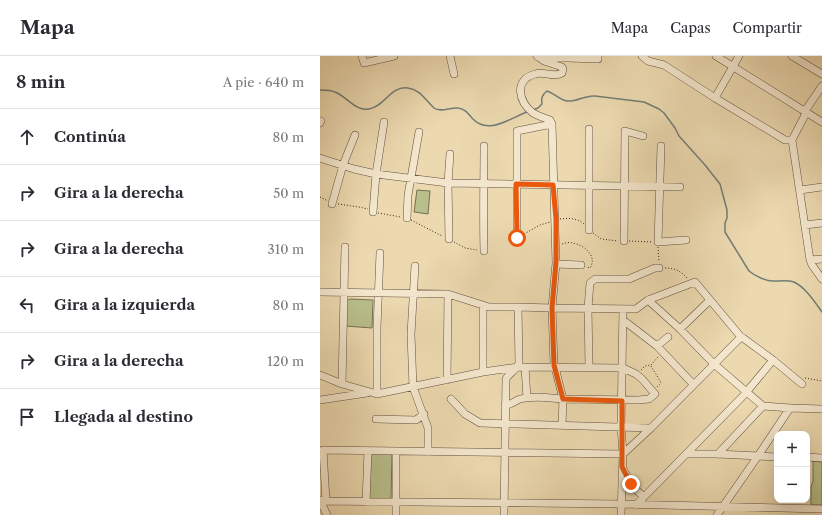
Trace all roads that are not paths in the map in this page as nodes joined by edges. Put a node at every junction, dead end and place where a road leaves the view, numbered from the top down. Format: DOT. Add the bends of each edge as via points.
graph roads {
  1 [pos="362,56"];
  2 [pos="394,56"];
  3 [pos="450,56"];
  4 [pos="537,56"];
  5 [pos="598,56"];
  6 [pos="642,56"];
  7 [pos="716,56"];
  8 [pos="739,56"];
  9 [pos="792,56"];
  10 [pos="733,66"];
  11 [pos="454,74"];
  12 [pos="822,74"];
  13 [pos="822,86"];
  14 [pos="715,98"];
  15 [pos="805,110"];
  16 [pos="384,122"];
  17 [pos="822,122"];
  18 [pos="552,124"];
  19 [pos="589,129"];
  20 [pos="418,132"];
  21 [pos="354,135"];
  22 [pos="643,136"];
  23 [pos="792,140"];
  24 [pos="484,146"];
  25 [pos="661,146"];
  26 [pos="450,154"];
  27 [pos="320,158"];
  28 [pos="343,165"];
  29 [pos="376,174"];
  30 [pos="411,178"];
  31 [pos="448,183"];
  32 [pos="484,184"];
  33 [pos="516,184"];
  34 [pos="553,185"];
  35 [pos="589,186"];
  36 [pos="659,186"];
  37 [pos="624,187"];
  38 [pos="680,187"];
  39 [pos="822,187"];
  40 [pos="800,190"];
  41 [pos="332,204"];
  42 [pos="373,212"];
  43 [pos="407,218"];
  44 [pos="822,223"];
  45 [pos="806,225"];
  46 [pos="589,230"];
  47 [pos="517,238"];
  48 [pos="449,239"];
  49 [pos="686,240"];
  50 [pos="624,241"];
  51 [pos="345,247"];
  52 [pos="484,251"];
  53 [pos="380,253"];
  54 [pos="822,259"];
  55 [pos="810,260"];
  56 [pos="556,264"];
  57 [pos="581,265"];
  58 [pos="415,266"];
  59 [pos="659,268"];
  60 [pos="822,279"];
  61 [pos="320,292"];
  62 [pos="344,292"];
  63 [pos="379,293"];
  64 [pos="413,294"];
  65 [pos="448,294"];
  66 [pos="648,300"];
  67 [pos="710,301"];
  68 [pos="483,306"];
  69 [pos="518,307"];
  70 [pos="552,308"];
  71 [pos="588,308"];
  72 [pos="623,309"];
  73 [pos="623,320"];
  74 [pos="680,329"];
  75 [pos="668,337"];
  76 [pos="741,337"];
  77 [pos="660,349"];
  78 [pos="773,360"];
  79 [pos="714,364"];
  80 [pos="521,367"];
  81 [pos="555,367"];
  82 [pos="588,367"];
  83 [pos="623,368"];
  84 [pos="483,372"];
  85 [pos="320,375"];
  86 [pos="447,380"];
  87 [pos="342,384"];
  88 [pos="693,384"];
  89 [pos="802,384"];
  90 [pos="412,387"];
  91 [pos="370,392"];
  92 [pos="746,392"];
  93 [pos="377,394"];
  94 [pos="527,398"];
  95 [pos="451,399"];
  96 [pos="563,399"];
  97 [pos="320,400"];
  98 [pos="622,401"];
  99 [pos="506,405"];
  100 [pos="763,406"];
  101 [pos="790,408"];
  102 [pos="822,409"];
  103 [pos="424,414"];
  104 [pos="376,419"];
  105 [pos="505,425"];
  106 [pos="562,425"];
  107 [pos="621,426"];
  108 [pos="651,428"];
  109 [pos="368,450"];
  110 [pos="396,452"];
  111 [pos="428,452"];
  112 [pos="505,453"];
  113 [pos="623,454"];
  114 [pos="687,454"];
  115 [pos="718,454"];
  116 [pos="758,456"];
  117 [pos="774,457"];
  118 [pos="810,457"];
  119 [pos="822,458"];
  120 [pos="622,467"];
  121 [pos="644,497"];
  122 [pos="322,501"];
  123 [pos="366,502"];
  124 [pos="396,502"];
  125 [pos="504,503"];
  126 [pos="621,504"];
  127 [pos="636,505"];
  128 [pos="723,506"];
  129 [pos="822,509"];
  130 [pos="327,515"];
  131 [pos="396,515"];
  132 [pos="504,515"];
  133 [pos="621,515"];
  134 [pos="717,515"];
  1 -- 2 [label="street" via="364,63"];
  3 -- 11 [label="street"];
  4 -- 5 [label="street" via="598,59"];
  4 -- 18 [label="street" via="562,67 563,71 558,75 532,75 522,84 520,95 531,111 550,120"];
  6 -- 14 [label="street" via="648,61 664,65"];
  7 -- 10 [label="street"];
  8 -- 10 [label="street"];
  9 -- 12 [label="street"];
  10 -- 14 [label="street"];
  10 -- 15 [label="street"];
  13 -- 15 [label="street"];
  14 -- 23 [label="street" via="785,140"];
  15 -- 17 [label="street"];
  15 -- 23 [label="street"];
  16 -- 29 [label="street"];
  18 -- 33 [label="street" via="516,131"];
  18 -- 34 [label="street"];
  19 -- 35 [label="street"];
  20 -- 30 [label="street"];
  21 -- 28 [label="street"];
  22 -- 37 [label="street" via="625,131"];
  23 -- 40 [label="street"];
  24 -- 32 [label="street"];
  25 -- 36 [label="street"];
  26 -- 31 [label="street"];
  27 -- 28 [label="street"];
  28 -- 29 [label="street"];
  28 -- 41 [label="street"];
  29 -- 30 [label="street"];
  29 -- 42 [label="street"];
  30 -- 31 [label="street"];
  30 -- 43 [label="street"];
  31 -- 32 [label="street"];
  31 -- 48 [label="street"];
  32 -- 33 [label="street"];
  32 -- 52 [label="street"];
  33 -- 34 [label="street"];
  33 -- 47 [label="street"];
  34 -- 35 [label="street"];
  34 -- 56 [label="street"];
  35 -- 37 [label="street"];
  35 -- 46 [label="street"];
  36 -- 37 [label="street"];
  36 -- 38 [label="street"];
  36 -- 49 [label="street" via="658,242"];
  37 -- 50 [label="street"];
  39 -- 40 [label="street"];
  40 -- 45 [label="street"];
  44 -- 45 [label="street"];
  45 -- 55 [label="street"];
  51 -- 62 [label="street"];
  53 -- 63 [label="street"];
  54 -- 55 [label="street"];
  55 -- 60 [label="street"];
  56 -- 57 [label="street"];
  56 -- 70 [label="street"];
  58 -- 64 [label="street"];
  59 -- 71 [label="street" via="629,279 595,279 590,283"];
  61 -- 62 [label="street"];
  62 -- 63 [label="street"];
  62 -- 87 [label="street"];
  63 -- 64 [label="street"];
  63 -- 93 [label="street" via="376,328"];
  64 -- 65 [label="street"];
  64 -- 90 [label="street"];
  65 -- 68 [label="street"];
  65 -- 86 [label="street"];
  66 -- 67 [label="street" via="694,282"];
  66 -- 72 [label="street" via="636,309"];
  66 -- 74 [label="street"];
  67 -- 74 [label="street"];
  67 -- 76 [label="street"];
  68 -- 69 [label="street"];
  68 -- 84 [label="street"];
  69 -- 70 [label="street"];
  69 -- 80 [label="street"];
  70 -- 71 [label="street"];
  70 -- 81 [label="street"];
  71 -- 72 [label="street"];
  71 -- 82 [label="street"];
  72 -- 73 [label="street"];
  73 -- 77 [label="street"];
  73 -- 83 [label="street"];
  74 -- 79 [label="street"];
  75 -- 77 [label="street"];
  76 -- 78 [label="street"];
  76 -- 79 [label="street"];
  77 -- 88 [label="street"];
  78 -- 89 [label="street"];
  78 -- 92 [label="street"];
  79 -- 88 [label="street"];
  79 -- 92 [label="street"];
  80 -- 81 [label="street"];
  80 -- 84 [label="street"];
  80 -- 94 [label="street"];
  80 -- 99 [label="street" via="508,374"];
  81 -- 82 [label="street"];
  81 -- 96 [label="street"];
  82 -- 83 [label="street"];
  83 -- 98 [label="street"];
  83 -- 98 [label="street" via="636,374 655,394 649,399"];
  84 -- 86 [label="street"];
  85 -- 87 [label="street"];
  86 -- 90 [label="street"];
  87 -- 91 [label="street"];
  88 -- 108 [label="street"];
  90 -- 93 [label="street"];
  90 -- 103 [label="street"];
  91 -- 93 [label="street"];
  91 -- 97 [label="street"];
  92 -- 100 [label="street"];
  92 -- 114 [label="street"];
  94 -- 96 [label="street"];
  94 -- 99 [label="street"];
  95 -- 105 [label="street" via="465,414 480,423"];
  96 -- 98 [label="street"];
  96 -- 106 [label="street"];
  98 -- 107 [label="street"];
  99 -- 105 [label="street"];
  100 -- 101 [label="street"];
  100 -- 115 [label="street"];
  101 -- 102 [label="street"];
  101 -- 116 [label="street"];
  103 -- 104 [label="street" via="416,420"];
  103 -- 111 [label="street" via="428,428"];
  105 -- 106 [label="street"];
  105 -- 112 [label="street"];
  106 -- 107 [label="street"];
  107 -- 108 [label="street"];
  107 -- 113 [label="street"];
  108 -- 113 [label="street"];
  109 -- 110 [label="street"];
  109 -- 122 [label="street" via="323,450"];
  109 -- 123 [label="street"];
  110 -- 111 [label="street"];
  110 -- 124 [label="street"];
  111 -- 112 [label="street"];
  112 -- 113 [label="street"];
  112 -- 125 [label="street"];
  113 -- 120 [label="street"];
  114 -- 115 [label="street"];
  114 -- 121 [label="street"];
  115 -- 116 [label="street"];
  116 -- 117 [label="street"];
  116 -- 128 [label="street"];
  118 -- 119 [label="street"];
  120 -- 121 [label="street" via="633,487"];
  120 -- 126 [label="street"];
  121 -- 127 [label="street"];
  122 -- 123 [label="street"];
  122 -- 130 [label="street"];
  123 -- 124 [label="street"];
  124 -- 125 [label="street"];
  124 -- 131 [label="street"];
  125 -- 126 [label="street"];
  125 -- 132 [label="street"];
  126 -- 127 [label="street"];
  126 -- 133 [label="street"];
  127 -- 128 [label="street"];
  128 -- 129 [label="street"];
  128 -- 134 [label="street"];
}
